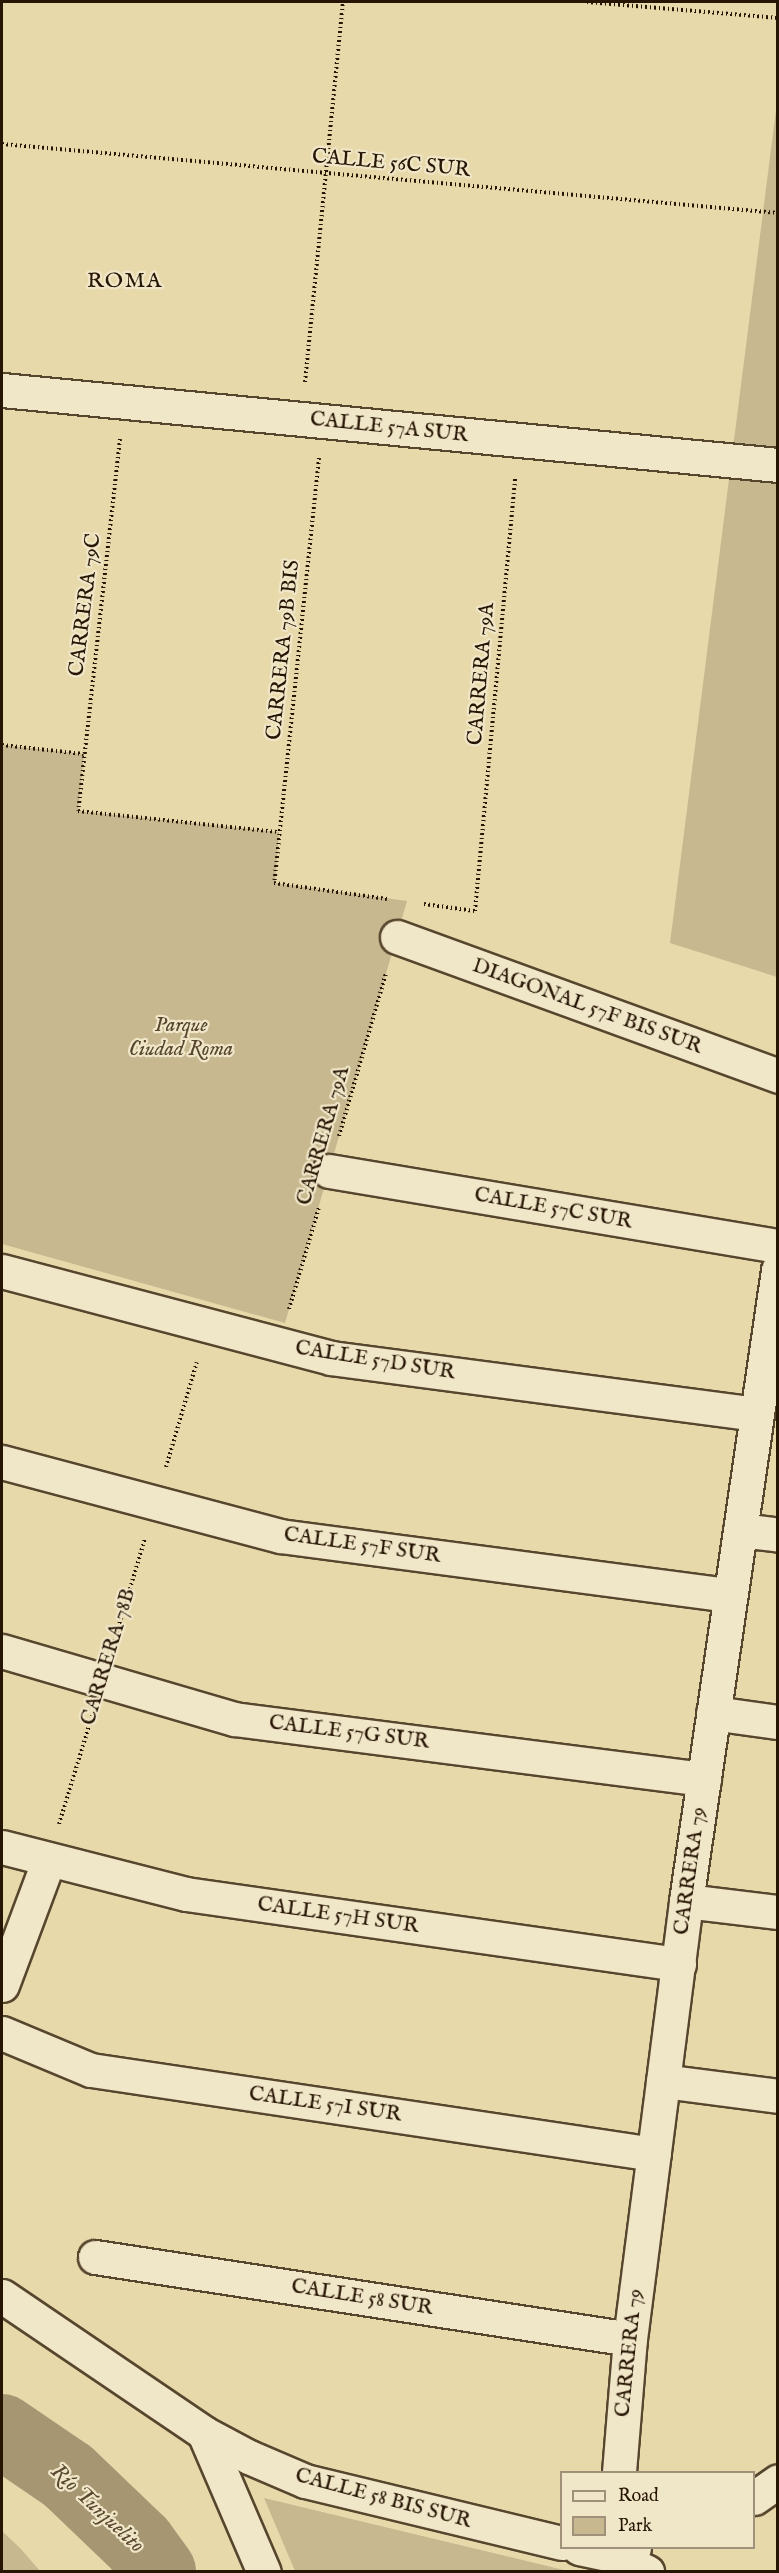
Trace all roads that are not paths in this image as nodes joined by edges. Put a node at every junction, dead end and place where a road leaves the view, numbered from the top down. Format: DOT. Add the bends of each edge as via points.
graph roads {
  1 [pos="2,390"];
  2 [pos="777,465"];
  3 [pos="397,937"];
  4 [pos="777,1076"];
  5 [pos="329,1171"];
  6 [pos="777,1246"];
  7 [pos="777,1270"];
  8 [pos="2,1271"];
  9 [pos="772,1342"];
  10 [pos="756,1414"];
  11 [pos="2,1462"];
  12 [pos="740,1530"];
  13 [pos="777,1535"];
  14 [pos="730,1595"];
  15 [pos="2,1651"];
  16 [pos="713,1713"];
  17 [pos="777,1722"];
  18 [pos="704,1779"];
  19 [pos="2,1847"];
  20 [pos="49,1859"];
  21 [pos="686,1901"];
  22 [pos="777,1912"];
  23 [pos="679,1964"];
  24 [pos="2,1985"];
  25 [pos="2,2033"];
  26 [pos="663,2081"];
  27 [pos="777,2096"];
  28 [pos="654,2154"];
  29 [pos="94,2257"];
  30 [pos="2,2296"];
  31 [pos="630,2338"];
  32 [pos="204,2433"];
  33 [pos="618,2471"];
  34 [pos="777,2481"];
  35 [pos="755,2497"];
  36 [pos="560,2543"];
  37 [pos="588,2549"];
  38 [pos="617,2555"];
  39 [pos="264,2571"];
  40 [pos="647,2571"];
  1 -- 2 [label="street, CALLE 57A SUR"];
  3 -- 4 [label="street, DIAGONAL 57F BIS SUR"];
  5 -- 6 [label="street, CALLE 57C SUR"];
  7 -- 9 [label="street, CARRERA 79"];
  8 -- 10 [label="street, CALLE 57D SUR" via="331,1358"];
  9 -- 10 [label="street, CARRERA 79"];
  10 -- 12 [label="street, CARRERA 79"];
  11 -- 14 [label="street, CALLE 57F SUR" via="280,1536"];
  12 -- 13 [label="street"];
  12 -- 14 [label="street, CARRERA 79"];
  14 -- 16 [label="street, CARRERA 79"];
  15 -- 18 [label="street, CALLE 57G SUR" via="234,1719"];
  16 -- 17 [label="street"];
  16 -- 18 [label="street, CARRERA 79"];
  18 -- 21 [label="street, CARRERA 79"];
  19 -- 20 [label="street, CALLE 57H SUR"];
  20 -- 23 [label="street, CALLE 57H SUR" via="186,1894"];
  20 -- 24 [label="street"];
  21 -- 22 [label="street"];
  21 -- 23 [label="street, CARRERA 79"];
  23 -- 26 [label="street, CARRERA 79"];
  25 -- 28 [label="street, CALLE 57I SUR" via="91,2070"];
  26 -- 27 [label="street"];
  26 -- 28 [label="street, CARRERA 79"];
  28 -- 31 [label="street, CARRERA 79"];
  29 -- 31 [label="street, CALLE 58 SUR"];
  30 -- 32 [label="street, CALLE 58 BIS SUR"];
  31 -- 33 [label="street, CARRERA 79"];
  32 -- 36 [label="street, CALLE 58 BIS SUR" via="305,2481"];
  32 -- 39 [label="street"];
  34 -- 35 [label="street"];
  37 -- 38 [label="street"];
  38 -- 40 [label="street"];
}
